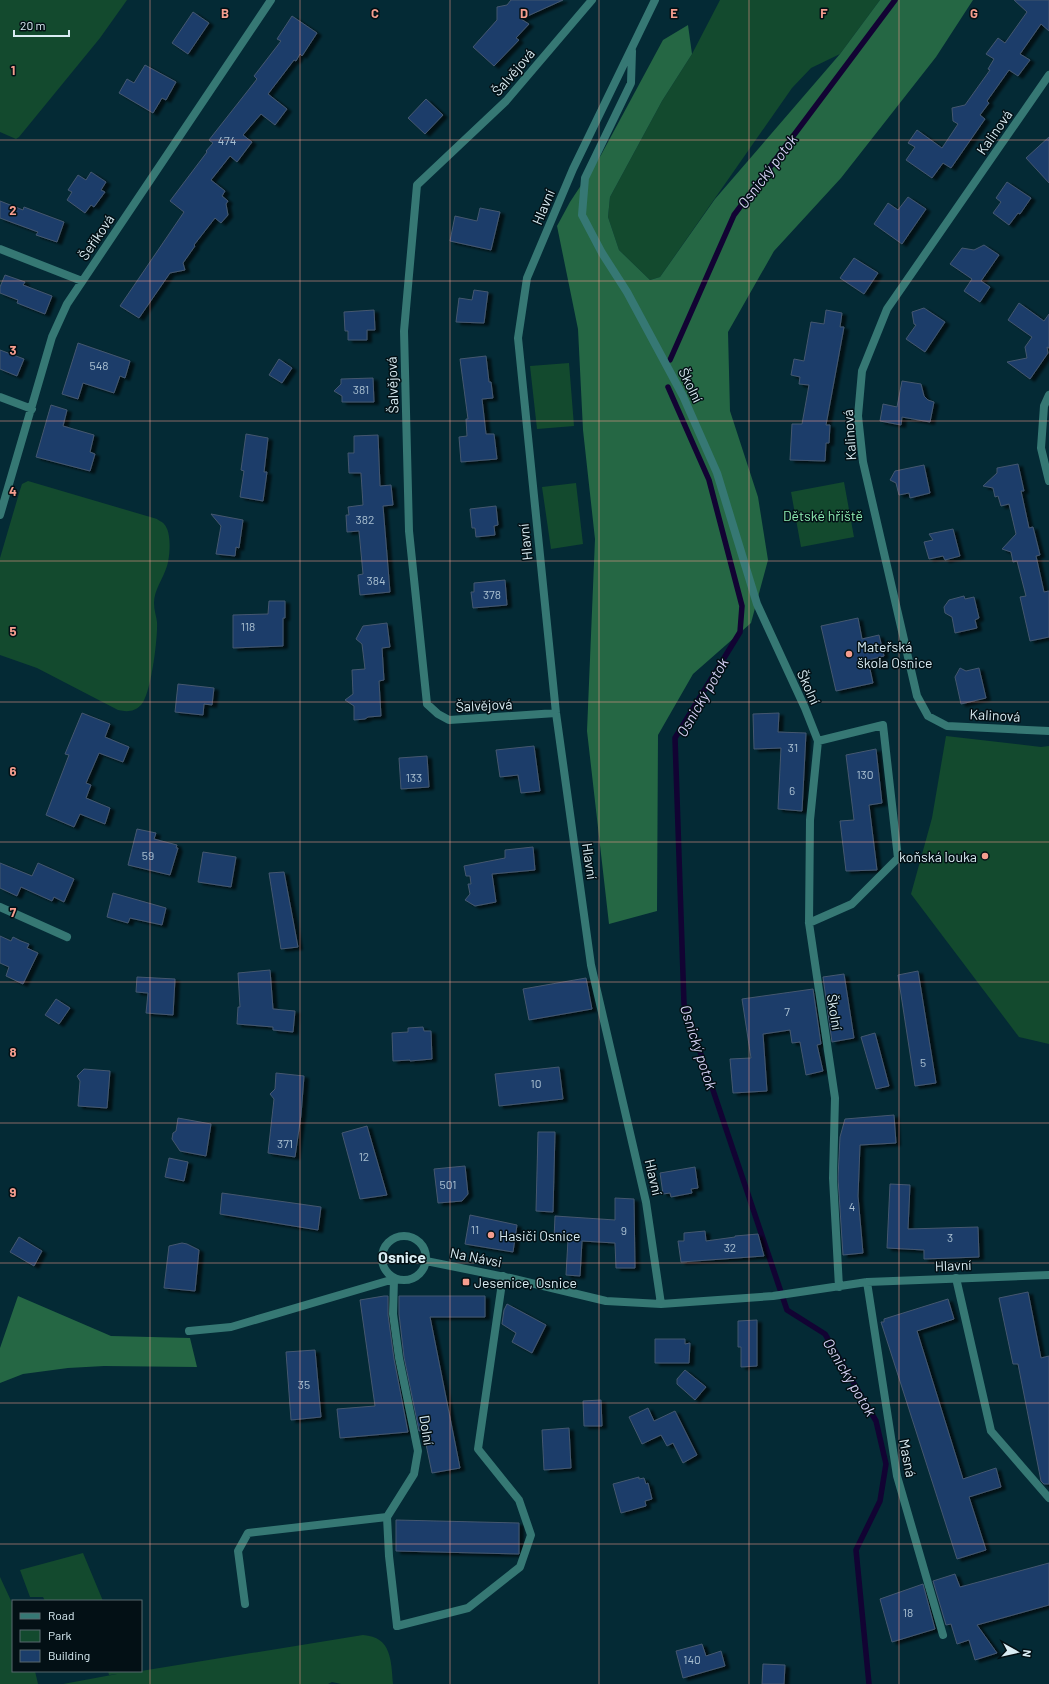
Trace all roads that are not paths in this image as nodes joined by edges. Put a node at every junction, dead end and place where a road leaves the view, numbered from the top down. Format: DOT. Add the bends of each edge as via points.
graph roads {
  1 [pos="271,0"];
  2 [pos="592,0"];
  3 [pos="655,0"];
  4 [pos="632,50"];
  5 [pos="1049,75"];
  6 [pos="0,249"];
  7 [pos="82,281"];
  8 [pos="1049,395"];
  9 [pos="0,397"];
  10 [pos="32,409"];
  11 [pos="1049,481"];
  12 [pos="0,515"];
  13 [pos="556,713"];
  14 [pos="1049,731"];
  15 [pos="818,741"];
  16 [pos="0,907"];
  17 [pos="809,923"];
  18 [pos="67,937"];
  19 [pos="426,1261"];
  20 [pos="1049,1274"];
  21 [pos="503,1276"];
  22 [pos="956,1278"];
  23 [pos="394,1279"];
  24 [pos="867,1282"];
  25 [pos="839,1287"];
  26 [pos="661,1304"];
  27 [pos="189,1331"];
  28 [pos="1049,1498"];
  29 [pos="386,1517"];
  30 [pos="245,1604"];
  31 [pos="943,1635"];
  1 -- 7 [label="street, Šeříková"];
  2 -- 13 [label="street, Šalvějová" via="506,101 417,185 404,330 409,531 427,704 449,720"];
  3 -- 4 [label="street, Hlavní"];
  4 -- 13 [label="street, Hlavní" via="573,169 528,278 518,338"];
  4 -- 15 [label="street, Školní" via="631,84 585,178 582,215 683,396 717,473 757,604"];
  5 -- 14 [label="street, Kalinová" via="887,309 862,371 858,416 863,462 917,696 928,716 947,726"];
  6 -- 7 [label="street"];
  7 -- 10 [label="street, Šeříková" via="59,319"];
  8 -- 11 [label="street" via="1044,406 1041,448"];
  9 -- 10 [label="street"];
  10 -- 12 [label="street, Šeříková"];
  13 -- 26 [label="street, Hlavní" via="591,965 646,1202"];
  15 -- 17 [label="street, Školní" via="810,820"];
  15 -- 17 [label="street" via="883,725 898,858 852,904"];
  16 -- 18 [label="street"];
  17 -- 25 [label="street, Školní" via="835,1098 833,1178"];
  19 -- 21 [label="street, Na Návsi"];
  19 -- 23 [label="street" via="424,1268 414,1278 408,1281"];
  19 -- 23 [label="street" via="423,1247 412,1238 398,1236 390,1240 385,1245 381,1260 387,1274"];
  20 -- 22 [label="street, Hlavní"];
  21 -- 26 [label="street, Na Návsi" via="606,1301"];
  21 -- 29 [label="street" via="478,1449 519,1500 531,1535 520,1567 468,1608 397,1626"];
  22 -- 24 [label="street, Hlavní"];
  22 -- 28 [label="street" via="991,1431"];
  23 -- 27 [label="street" via="231,1327"];
  23 -- 29 [label="street, Dolní" via="394,1321 399,1358 418,1450 414,1474"];
  24 -- 25 [label="street, Hlavní"];
  24 -- 31 [label="street, Masná" via="897,1476"];
  25 -- 26 [label="street, Hlavní" via="773,1296"];
  29 -- 30 [label="street" via="248,1532 238,1551"];
}
